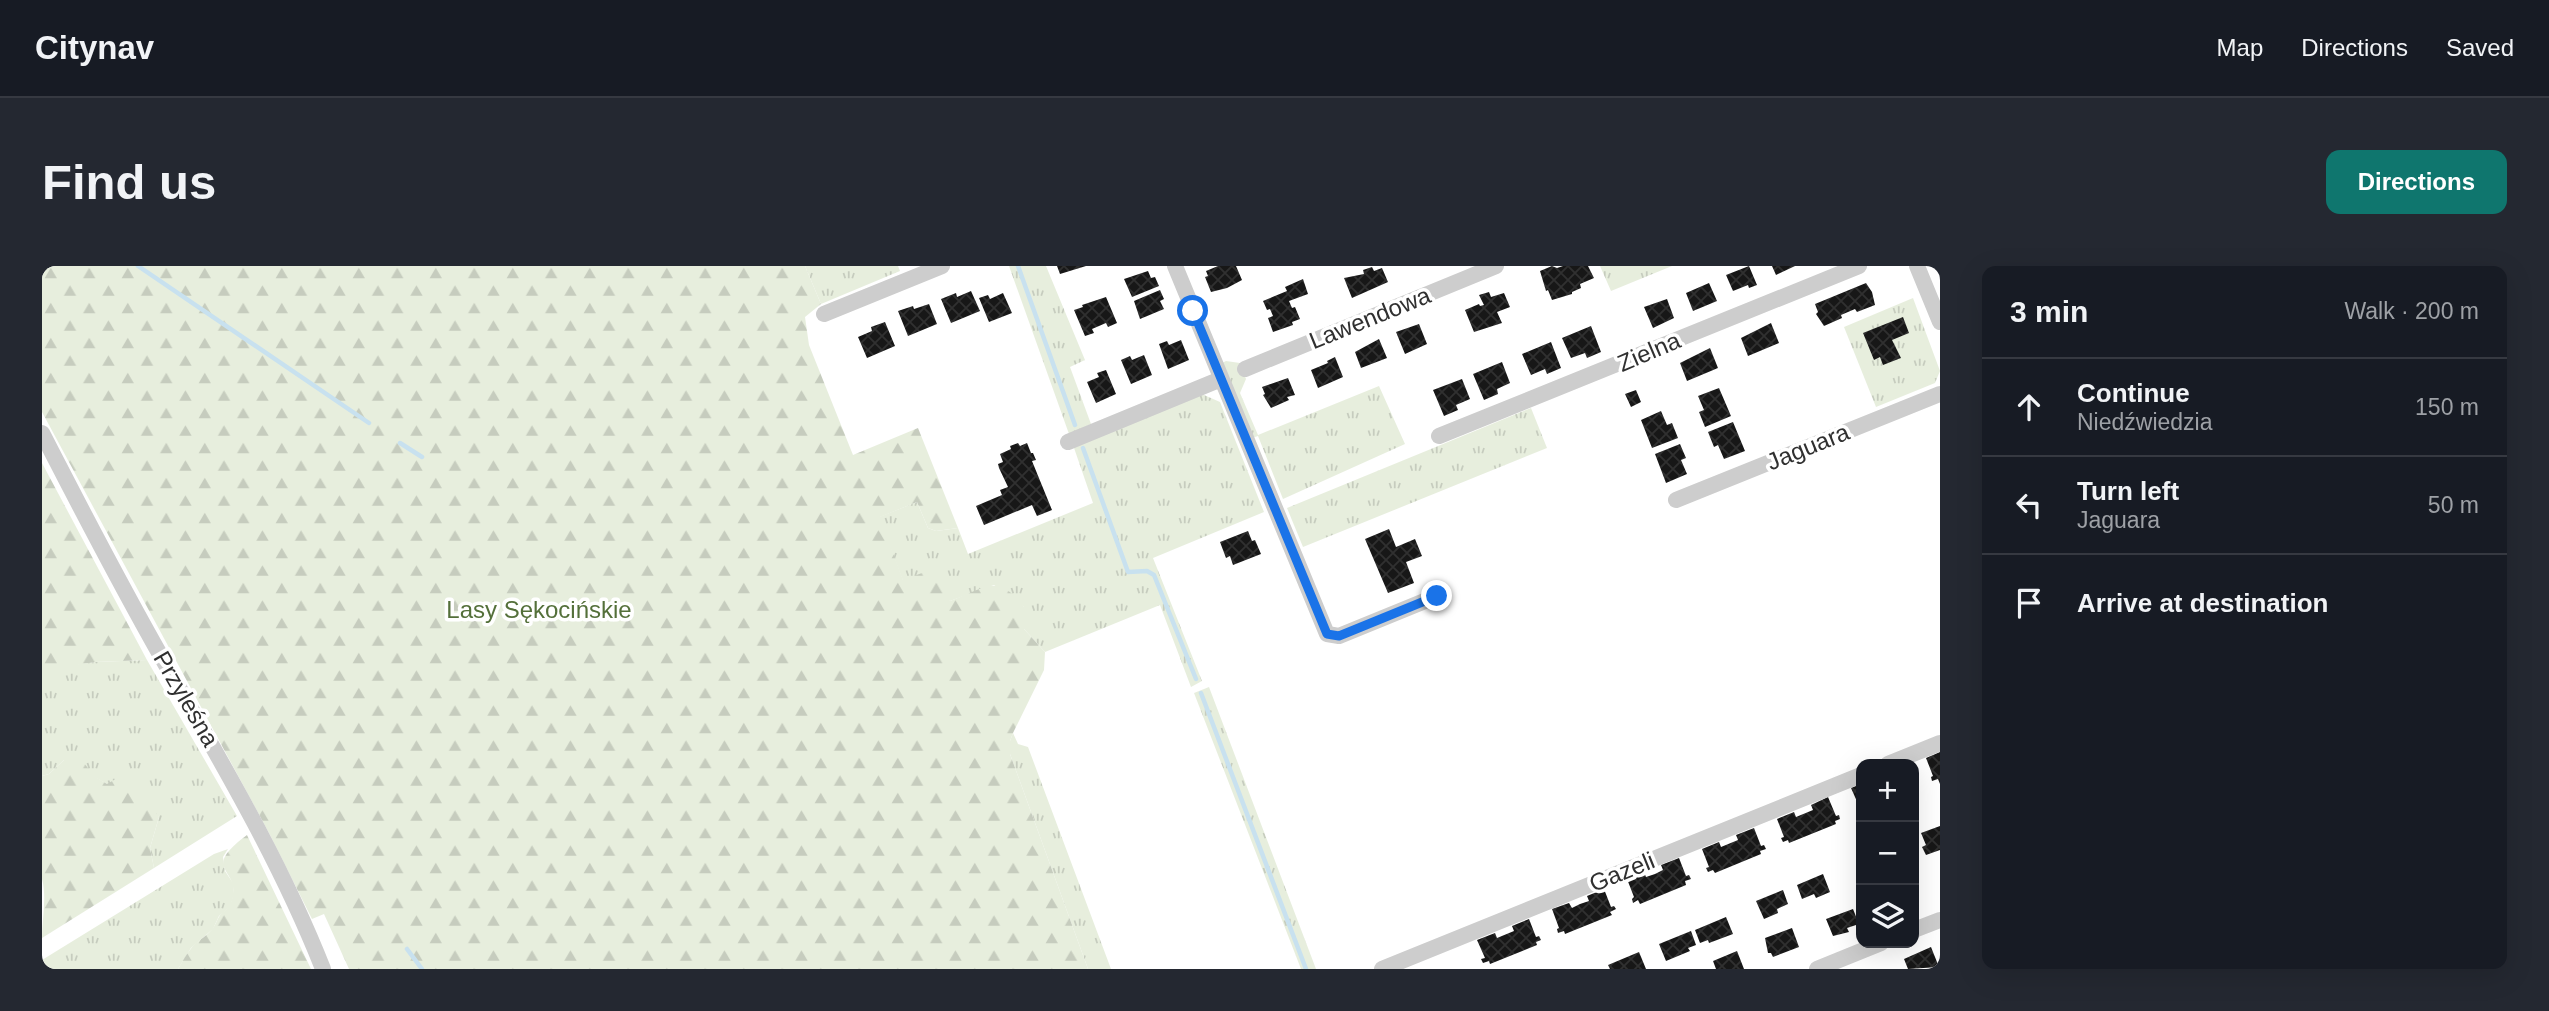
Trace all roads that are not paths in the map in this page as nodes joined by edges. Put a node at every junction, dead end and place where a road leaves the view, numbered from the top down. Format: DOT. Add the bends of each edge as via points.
graph roads {
  1 [pos="942,266"];
  2 [pos="1175,266"];
  3 [pos="1496,266"];
  4 [pos="1859,266"];
  5 [pos="1917,266"];
  6 [pos="824,314"];
  7 [pos="1940,322"];
  8 [pos="1245,369"];
  9 [pos="1221,379"];
  10 [pos="1940,394"];
  11 [pos="42,433"];
  12 [pos="1439,436"];
  13 [pos="1068,442"];
  14 [pos="1676,500"];
  15 [pos="1437,596"];
  16 [pos="1940,743"];
  17 [pos="1900,759"];
  18 [pos="1856,777"];
  19 [pos="1940,920"];
  20 [pos="1919,928"];
  21 [pos="1869,948"];
  22 [pos="323,969"];
  23 [pos="1382,969"];
  24 [pos="1817,969"];
  1 -- 6 [label="street"];
  2 -- 9 [label="street"];
  3 -- 8 [label="street, Lawendowa"];
  4 -- 12 [label="street, Zielna"];
  5 -- 7 [label="street"];
  9 -- 13 [label="street"];
  9 -- 15 [label="street" via="1327,634 1339,636"];
  10 -- 14 [label="street, Jaguara"];
  11 -- 22 [label="street, Przyleśna" via="110,565 254,820"];
  16 -- 17 [label="street"];
  18 -- 23 [label="street, Gazeli"];
  19 -- 20 [label="street"];
  21 -- 24 [label="street"];
}
